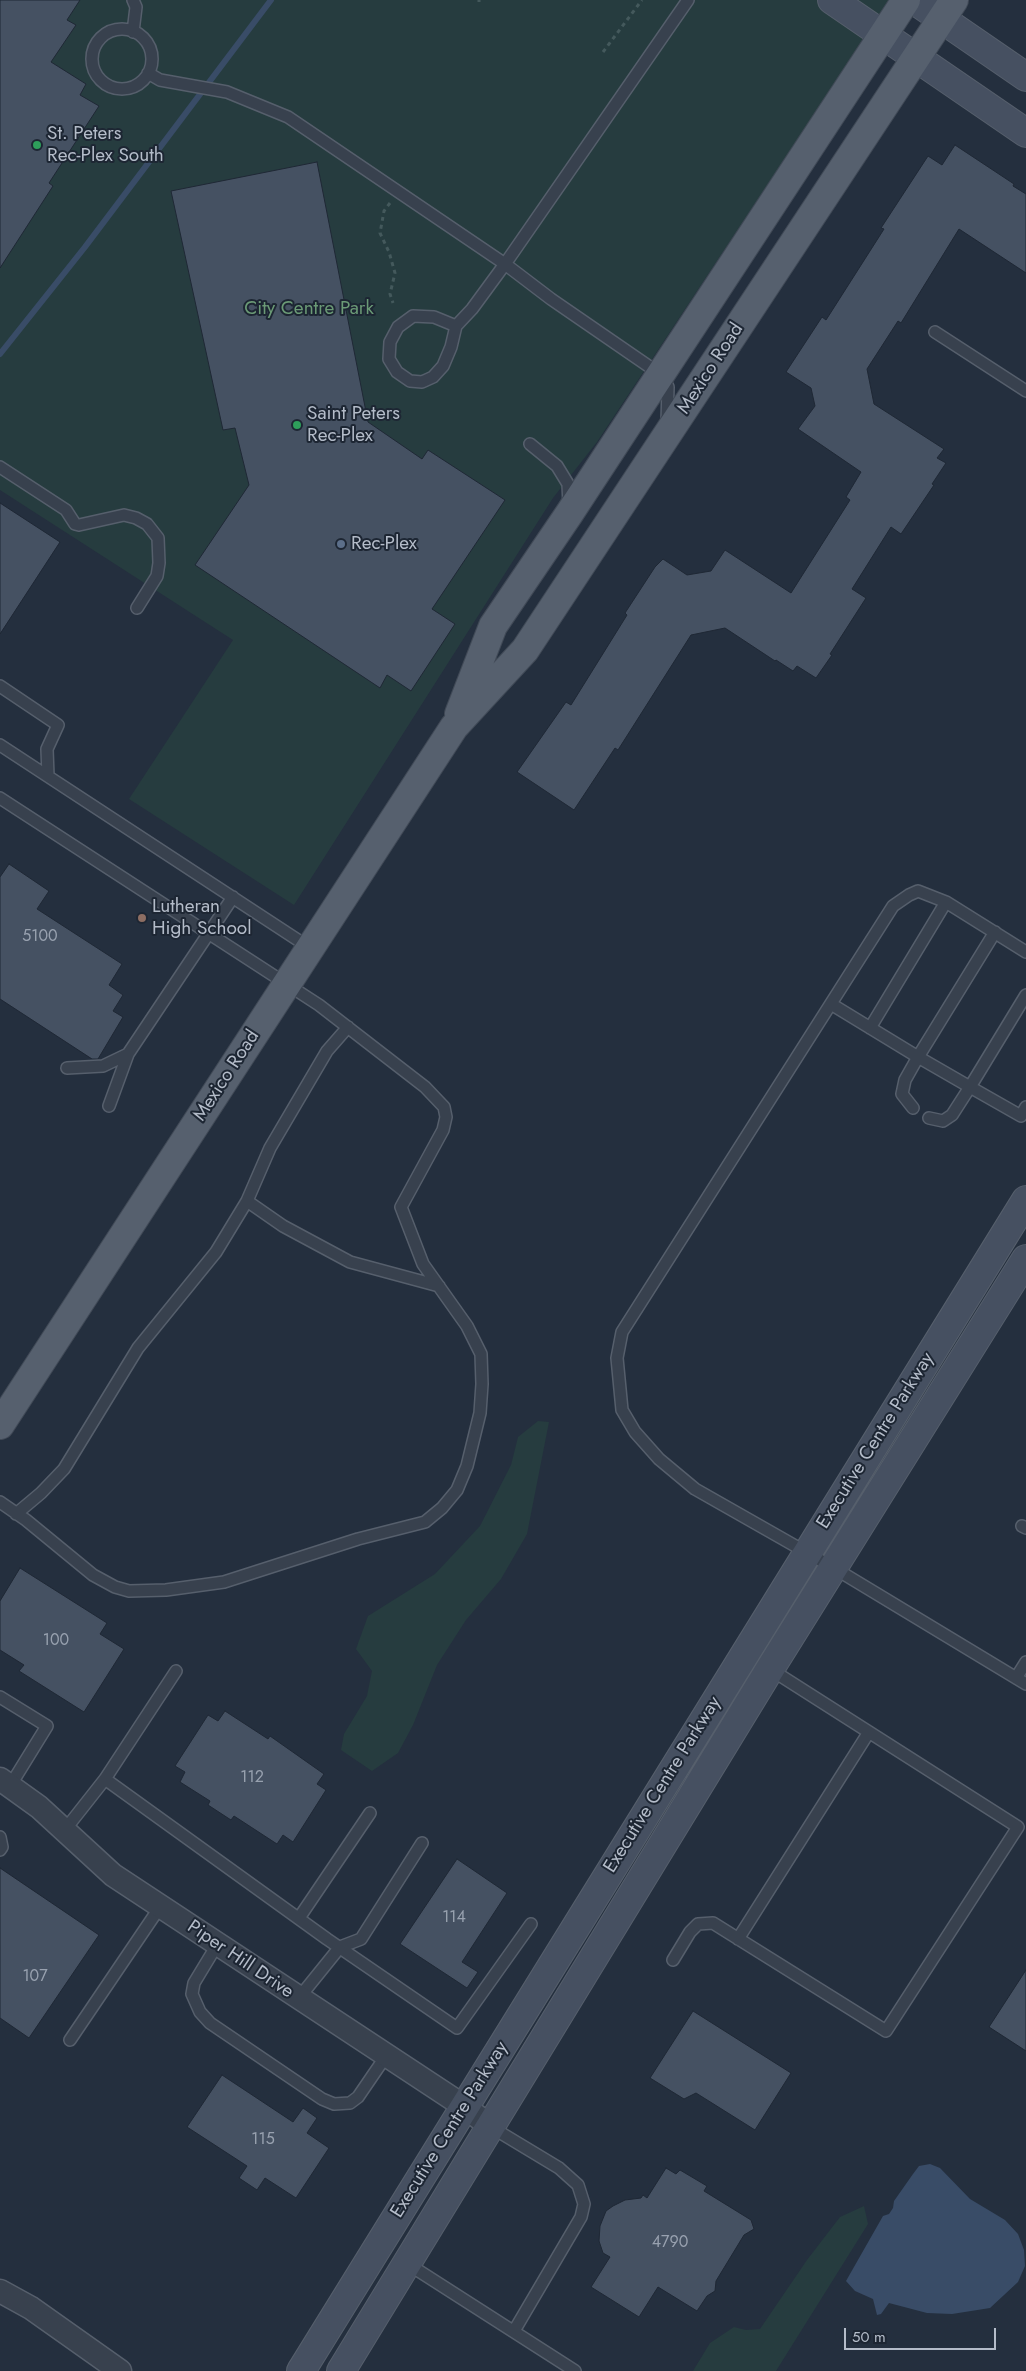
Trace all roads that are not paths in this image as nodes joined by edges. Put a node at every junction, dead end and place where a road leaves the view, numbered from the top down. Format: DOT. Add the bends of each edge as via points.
graph roads {
  1 [pos="133,0"];
  2 [pos="688,0"];
  3 [pos="832,0"];
  4 [pos="906,0"];
  5 [pos="914,0"];
  6 [pos="948,9"];
  7 [pos="133,32"];
  8 [pos="882,34"];
  9 [pos="915,56"];
  10 [pos="148,73"];
  11 [pos="1026,77"];
  12 [pos="1026,134"];
  13 [pos="505,264"];
  14 [pos="456,326"];
  15 [pos="935,332"];
  16 [pos="660,374"];
  17 [pos="1026,391"];
  18 [pos="667,435"];
  19 [pos="530,444"];
  20 [pos="0,467"];
  21 [pos="569,514"];
  22 [pos="137,608"];
  23 [pos="0,686"];
  24 [pos="454,727"];
  25 [pos="0,745"];
  26 [pos="48,776"];
  27 [pos="0,798"];
  28 [pos="232,898"];
  29 [pos="946,902"];
  30 [pos="995,932"];
  31 [pos="209,933"];
  32 [pos="310,948"];
  33 [pos="1026,952"];
  34 [pos="286,984"];
  35 [pos="1026,995"];
  36 [pos="831,1004"];
  37 [pos="348,1027"];
  38 [pos="870,1028"];
  39 [pos="128,1054"];
  40 [pos="918,1057"];
  41 [pos="67,1068"];
  42 [pos="970,1087"];
  43 [pos="109,1106"];
  44 [pos="1026,1107"];
  45 [pos="913,1108"];
  46 [pos="929,1118"];
  47 [pos="1026,1200"];
  48 [pos="247,1201"];
  49 [pos="1026,1259"];
  50 [pos="439,1286"];
  51 [pos="0,1426"];
  52 [pos="0,1502"];
  53 [pos="16,1514"];
  54 [pos="807,1552"];
  55 [pos="834,1568"];
  56 [pos="1026,1662"];
  57 [pos="770,1669"];
  58 [pos="176,1671"];
  59 [pos="1016,1678"];
  60 [pos="1026,1684"];
  61 [pos="0,1697"];
  62 [pos="869,1732"];
  63 [pos="105,1779"];
  64 [pos="5,1783"];
  65 [pos="370,1813"];
  66 [pos="64,1831"];
  67 [pos="0,1837"];
  68 [pos="422,1843"];
  69 [pos="0,1850"];
  70 [pos="160,1907"];
  71 [pos="299,1918"];
  72 [pos="531,1924"];
  73 [pos="738,1939"];
  74 [pos="218,1945"];
  75 [pos="340,1947"];
  76 [pos="673,1960"];
  77 [pos="298,1999"];
  78 [pos="70,2040"];
  79 [pos="386,2056"];
  80 [pos="465,2107"];
  81 [pos="492,2127"];
  82 [pos="408,2264"];
  83 [pos="0,2291"];
  84 [pos="514,2331"];
  85 [pos="120,2371"];
  86 [pos="301,2371"];
  87 [pos="341,2371"];
  88 [pos="575,2371"];
  1 -- 7 [label="lane" via="136,7"];
  2 -- 13 [label="lane"];
  3 -- 8 [label="street"];
  4 -- 8 [label="main road, Mexico Road"];
  5 -- 6 [label="street"];
  6 -- 9 [label="main road, Mexico Road"];
  6 -- 11 [label="street"];
  7 -- 10 [label="lane" via="146,40 150,49 152,58"];
  7 -- 10 [label="lane" via="119,29 102,38 96,46 93,66 103,82 121,89 140,84"];
  8 -- 9 [label="street"];
  8 -- 16 [label="main road, Mexico Road"];
  9 -- 12 [label="street"];
  9 -- 18 [label="main road, Mexico Road"];
  10 -- 13 [label="lane" via="160,80 227,92 288,117"];
  13 -- 14 [label="lane"];
  13 -- 16 [label="lane"];
  14 -- 14 [label="lane" via="434,317 413,316 398,327 390,342 389,359 397,372 410,381 422,382 432,378 443,366"];
  15 -- 17 [label="lane"];
  16 -- 18 [label="lane" via="668,387"];
  16 -- 21 [label="main road, Mexico Road"];
  18 -- 24 [label="main road, Mexico Road" via="525,650"];
  19 -- 21 [label="lane" via="557,466 568,484"];
  20 -- 22 [label="lane" via="66,510 75,524 124,515 147,524 158,538 159,563 157,576"];
  21 -- 24 [label="main road, Mexico Road" via="492,626"];
  23 -- 26 [label="lane" via="58,725 47,749"];
  24 -- 32 [label="main road, Mexico Road"];
  25 -- 26 [label="lane"];
  26 -- 28 [label="lane"];
  27 -- 31 [label="lane"];
  28 -- 31 [label="lane"];
  28 -- 32 [label="lane"];
  29 -- 30 [label="lane"];
  29 -- 36 [label="lane" via="918,891 893,906"];
  29 -- 38 [label="lane"];
  30 -- 33 [label="lane"];
  30 -- 40 [label="lane"];
  31 -- 34 [label="lane"];
  31 -- 39 [label="lane"];
  32 -- 34 [label="main road, Mexico Road"];
  34 -- 37 [label="lane"];
  34 -- 51 [label="main road, Mexico Road"];
  35 -- 42 [label="lane"];
  36 -- 38 [label="lane"];
  36 -- 54 [label="lane" via="622,1332 617,1358 622,1410 659,1459 695,1490"];
  37 -- 48 [label="lane" via="327,1051 270,1148"];
  37 -- 50 [label="lane" via="444,1107 443,1130 401,1207 422,1264"];
  38 -- 40 [label="lane"];
  39 -- 41 [label="lane" via="104,1066"];
  39 -- 43 [label="lane"];
  40 -- 42 [label="lane"];
  40 -- 45 [label="lane" via="905,1080 902,1094"];
  42 -- 44 [label="lane" via="1021,1116"];
  42 -- 46 [label="lane" via="952,1115 943,1121"];
  47 -- 54 [label="street, Executive Centre Parkway"];
  48 -- 50 [label="lane" via="283,1226 350,1262"];
  48 -- 53 [label="lane" via="216,1252 138,1348 64,1469"];
  49 -- 55 [label="street, Executive Centre Parkway"];
  50 -- 53 [label="lane" via="467,1326 481,1354 482,1384 480,1413 467,1466 457,1490 425,1522 358,1539 224,1582 129,1591 93,1575"];
  52 -- 53 [label="lane"];
  54 -- 55 [label="lane"];
  54 -- 80 [label="street, Executive Centre Parkway"];
  55 -- 57 [label="street, Executive Centre Parkway"];
  55 -- 59 [label="lane"];
  56 -- 59 [label="lane"];
  57 -- 62 [label="lane"];
  57 -- 81 [label="street, Executive Centre Parkway"];
  58 -- 63 [label="lane"];
  59 -- 60 [label="lane"];
  61 -- 64 [label="lane" via="47,1726"];
  62 -- 73 [label="lane"];
  62 -- 73 [label="lane" via="1018,1826 886,2032"];
  63 -- 66 [label="lane"];
  63 -- 71 [label="lane"];
  64 -- 66 [label="street, Piper Hill Drive" via="39,1807"];
  65 -- 71 [label="lane"];
  66 -- 70 [label="street, Piper Hill Drive" via="113,1875"];
  67 -- 69 [label="lane"];
  68 -- 75 [label="lane" via="361,1939"];
  70 -- 74 [label="street, Piper Hill Drive"];
  70 -- 78 [label="lane"];
  71 -- 75 [label="lane"];
  72 -- 75 [label="lane" via="457,2028"];
  73 -- 76 [label="lane" via="713,1923 698,1924"];
  74 -- 77 [label="street, Piper Hill Drive"];
  74 -- 79 [label="lane" via="194,1983 192,1994 200,2012 210,2023 322,2099 334,2104 350,2103 358,2097"];
  75 -- 77 [label="lane"];
  77 -- 79 [label="street, Piper Hill Drive"];
  79 -- 80 [label="street, Piper Hill Drive"];
  80 -- 81 [label="street, Piper Hill Drive"];
  80 -- 86 [label="street, Executive Centre Parkway"];
  81 -- 82 [label="street, Executive Centre Parkway"];
  81 -- 84 [label="lane" via="559,2168 578,2186 584,2204 582,2217"];
  82 -- 84 [label="lane"];
  82 -- 87 [label="street, Executive Centre Parkway"];
  83 -- 85 [label="street" via="31,2308"];
  84 -- 88 [label="lane"];
}
